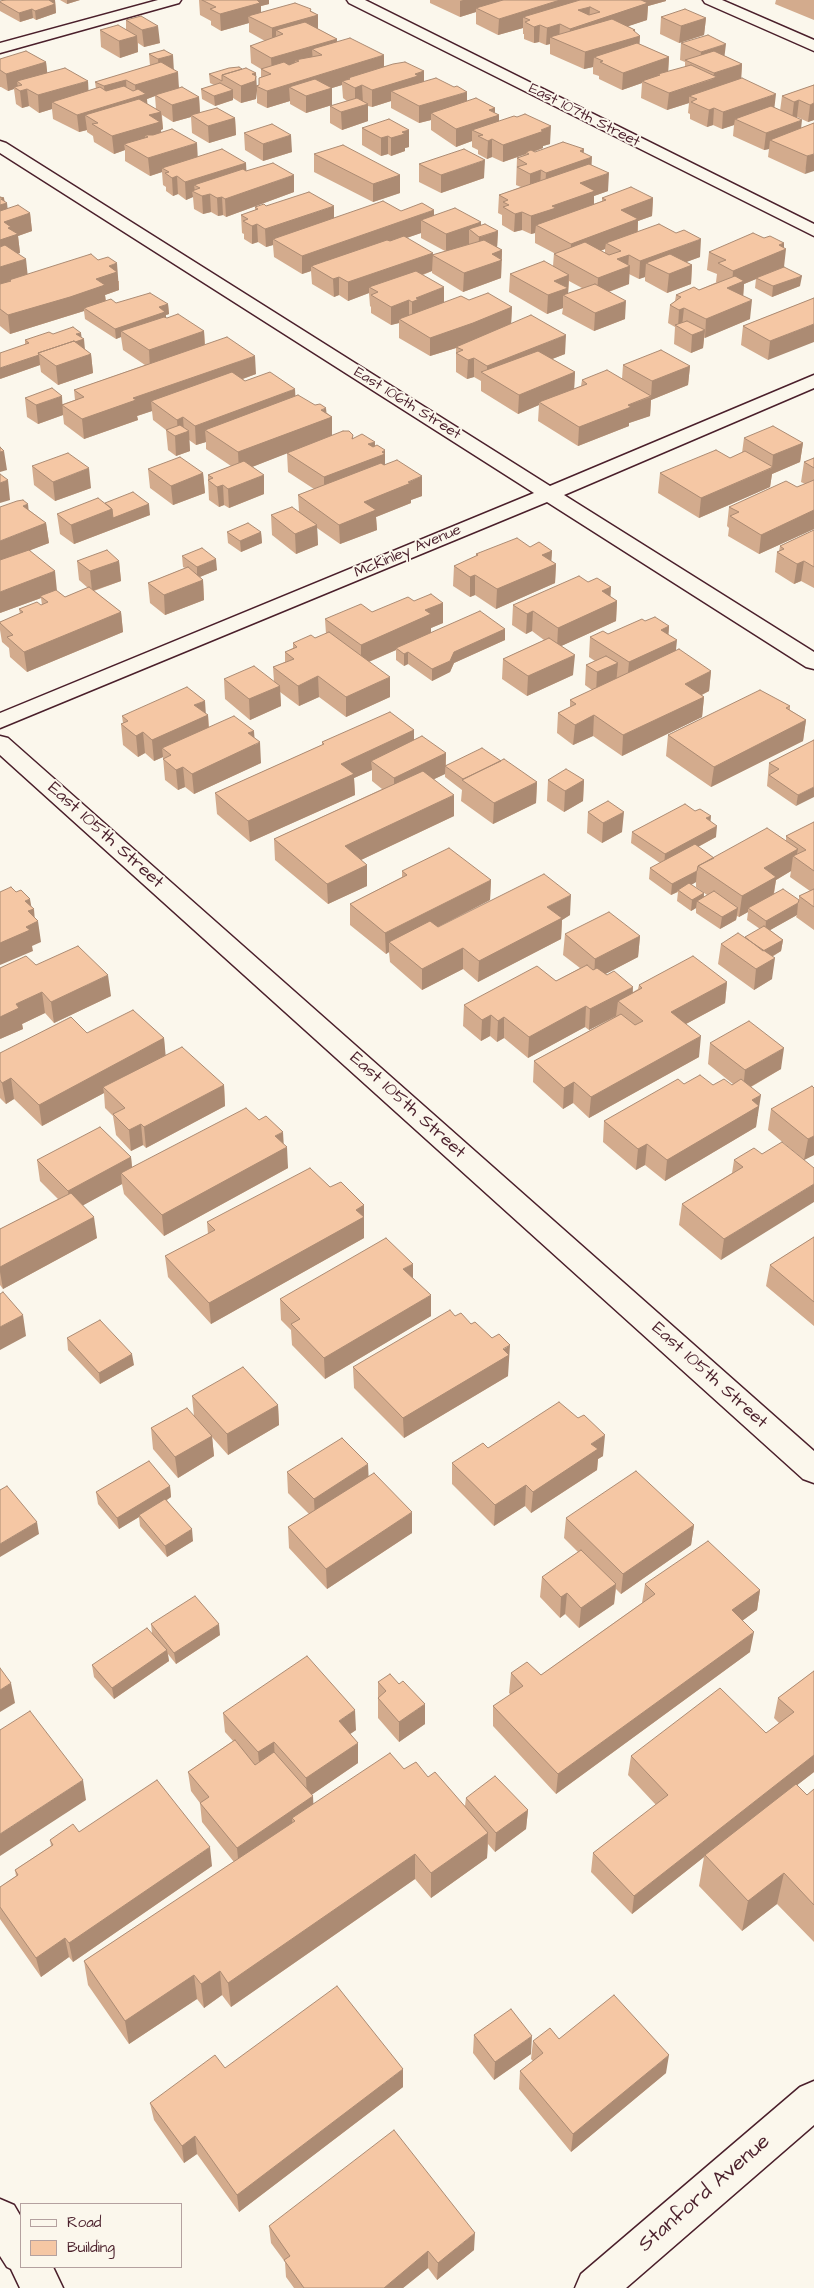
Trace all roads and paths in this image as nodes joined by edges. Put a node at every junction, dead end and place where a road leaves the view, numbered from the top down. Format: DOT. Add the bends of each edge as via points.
graph roads {
  1 [pos="174,0"];
  2 [pos="354,0"];
  3 [pos="710,0"];
  4 [pos="814,46"];
  5 [pos="0,48"];
  6 [pos="0,146"];
  7 [pos="814,232"];
  8 [pos="814,381"];
  9 [pos="549,494"];
  10 [pos="814,662"];
  11 [pos="0,721"];
  12 [pos="0,743"];
  13 [pos="814,1470"];
  14 [pos="814,2100"];
  15 [pos="0,2219"];
  16 [pos="20,2251"];
  17 [pos="31,2268"];
  18 [pos="44,2288"];
  19 [pos="595,2288"];
  1 -- 5 [label="street"];
  2 -- 7 [label="street, East 107th Street"];
  3 -- 4 [label="street"];
  6 -- 9 [label="street, East 106th Street"];
  8 -- 9 [label="street, McKinley Avenue"];
  9 -- 10 [label="street, East 106th Street"];
  9 -- 11 [label="street, McKinley Avenue"];
  12 -- 13 [label="street, East 105th Street"];
  14 -- 19 [label="street, Stanford Avenue"];
  15 -- 16 [label="street"];
  17 -- 18 [label="street"];
}
